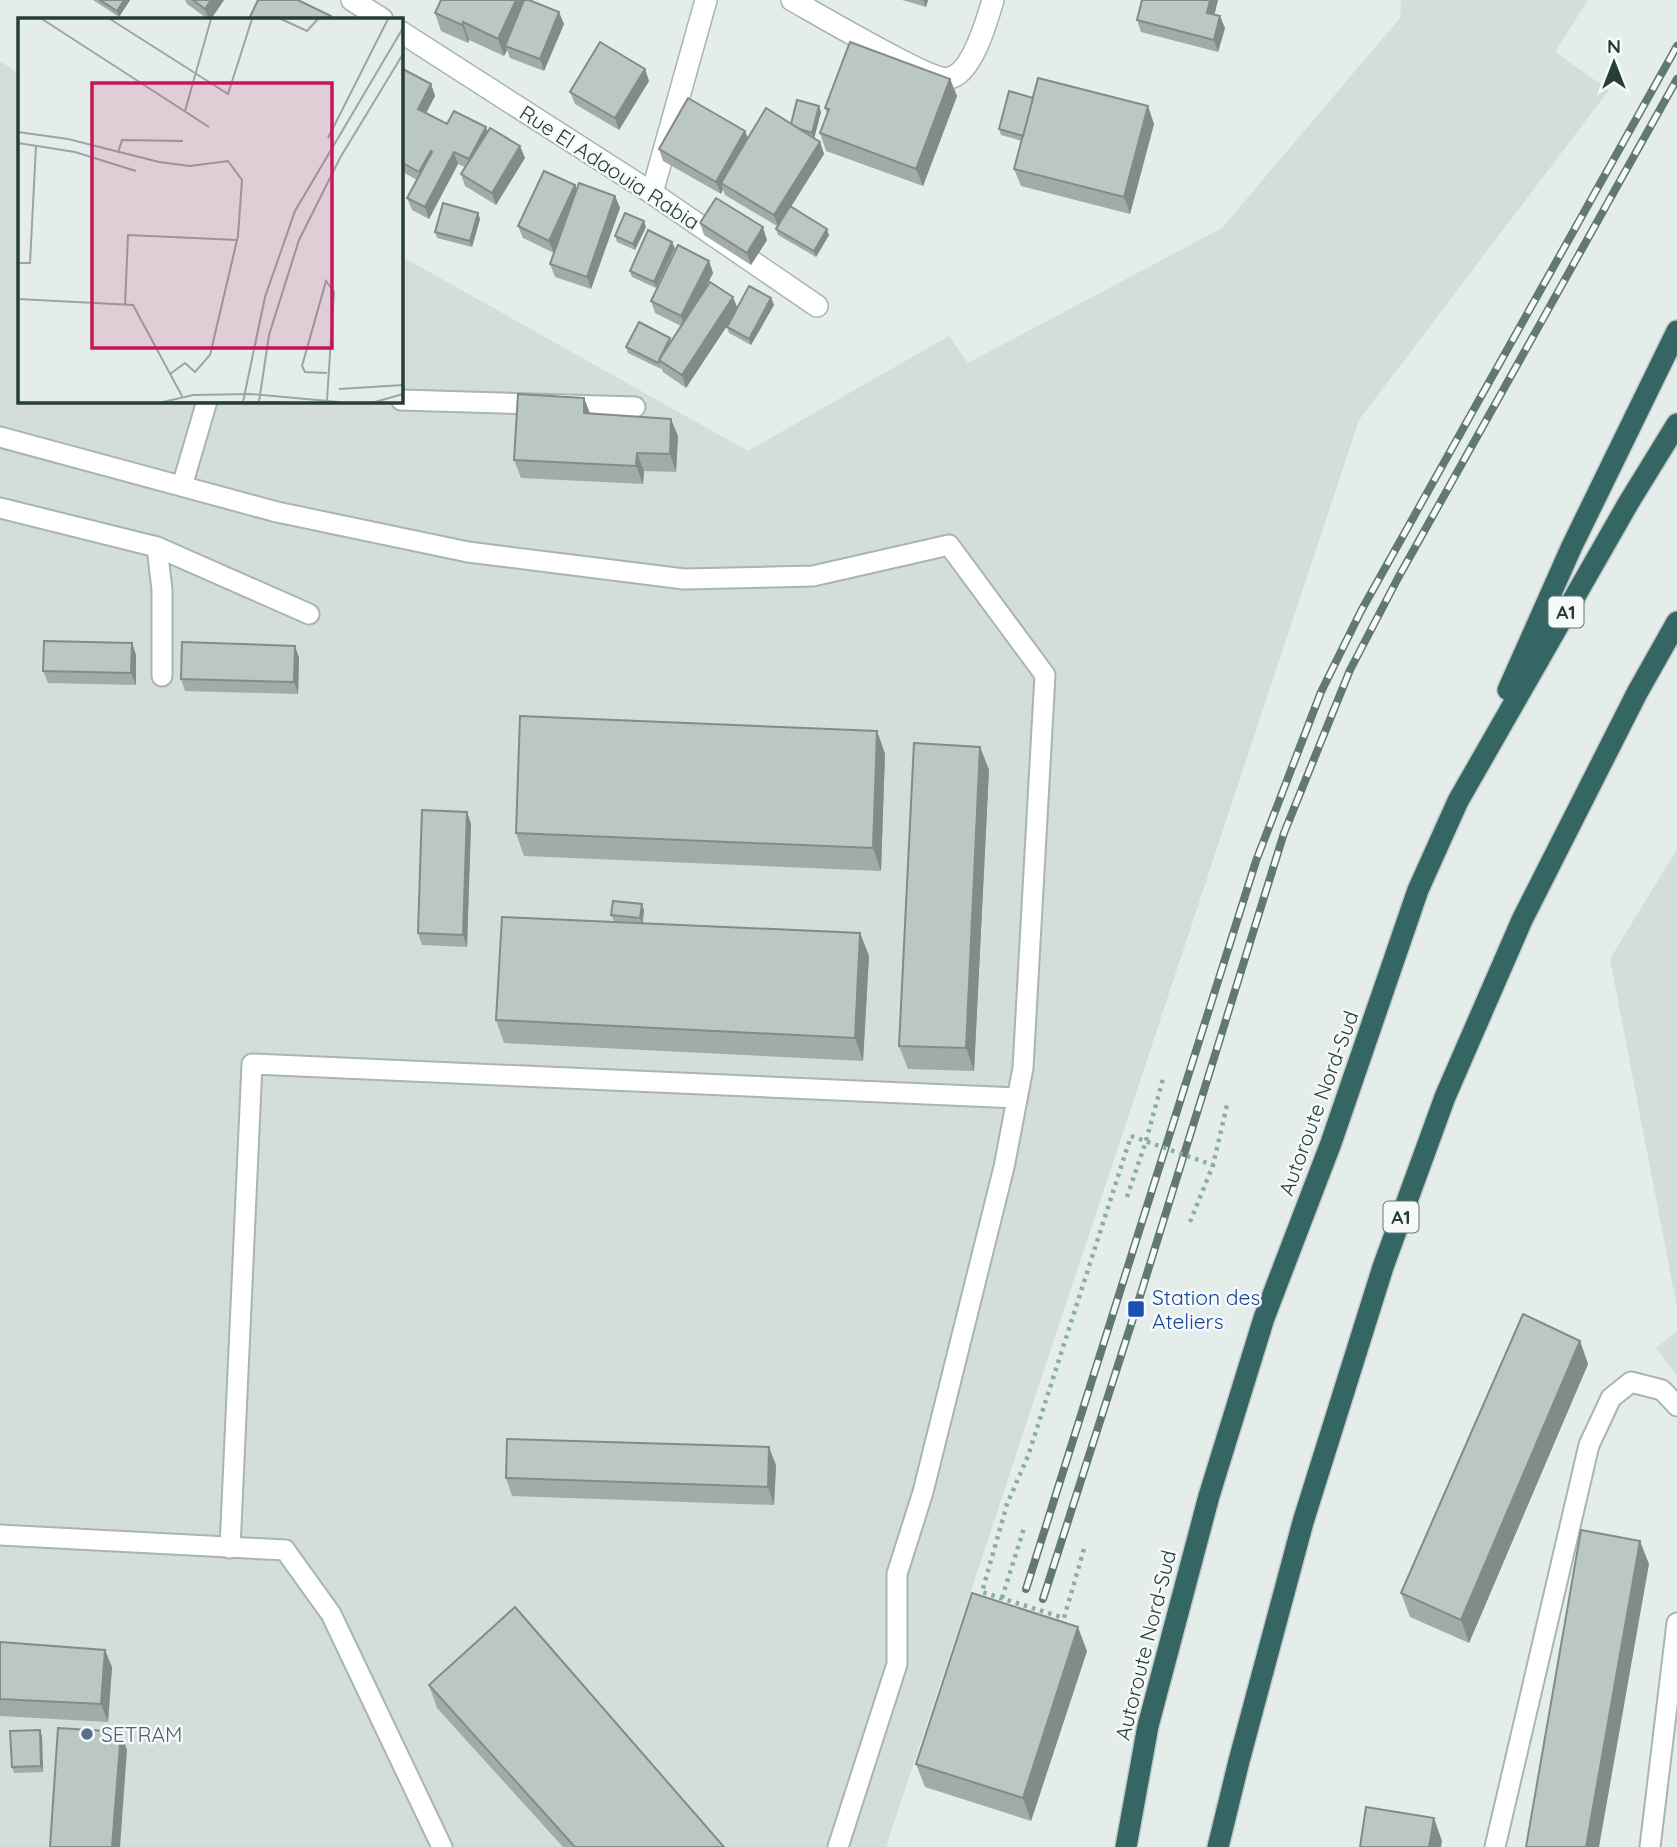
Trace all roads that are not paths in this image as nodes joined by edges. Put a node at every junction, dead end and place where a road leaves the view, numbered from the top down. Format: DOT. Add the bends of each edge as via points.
graph roads {
  1 [pos="352,0"];
  2 [pos="706,0"];
  3 [pos="792,0"];
  4 [pos="993,0"];
  5 [pos="380,18"];
  6 [pos="402,33"];
  7 [pos="652,193"];
  8 [pos="817,306"];
  9 [pos="1677,331"];
  10 [pos="402,400"];
  11 [pos="207,402"];
  12 [pos="635,407"];
  13 [pos="1677,424"];
  14 [pos="0,437"];
  15 [pos="182,486"];
  16 [pos="0,508"];
  17 [pos="157,547"];
  18 [pos="309,614"];
  19 [pos="1677,622"];
  20 [pos="162,676"];
  21 [pos="1458,801"];
  22 [pos="1017,1098"];
  23 [pos="1677,1406"];
  24 [pos="0,1535"];
  25 [pos="230,1548"];
  26 [pos="1677,1623"];
  27 [pos="442,1847"];
  28 [pos="838,1847"];
  29 [pos="1126,1847"];
  30 [pos="1218,1847"];
  31 [pos="1495,1847"];
  32 [pos="1650,1847"];
  1 -- 5 [label="street"];
  2 -- 7 [label="street"];
  3 -- 4 [label="street" via="940,78 958,74 968,63"];
  6 -- 7 [label="street, Rue El Adaouia Rabia"];
  7 -- 8 [label="street, Rue El Adaouia Rabia"];
  9 -- 21 [label="highway" via="1572,546"];
  10 -- 12 [label="lane"];
  11 -- 15 [label="lane"];
  13 -- 21 [label="highway, Autoroute Nord-Sud / A1"];
  14 -- 15 [label="lane"];
  15 -- 22 [label="lane" via="277,512 468,552 684,579 813,576 949,545 1045,675 1023,1068"];
  16 -- 17 [label="lane"];
  17 -- 18 [label="lane"];
  17 -- 20 [label="lane"];
  19 -- 30 [label="highway, A1" via="1522,920 1445,1097 1383,1267 1303,1522"];
  21 -- 29 [label="highway, Autoroute Nord-Sud / A1" via="1418,890 1331,1143 1260,1330 1209,1496 1148,1726"];
  22 -- 25 [label="lane" via="252,1063"];
  22 -- 28 [label="lane" via="923,1493 897,1574 897,1664"];
  23 -- 31 [label="lane" via="1662,1391 1632,1382 1611,1398 1589,1445"];
  24 -- 25 [label="lane"];
  25 -- 27 [label="lane" via="285,1550 331,1614"];
  26 -- 32 [label="lane"];
}
